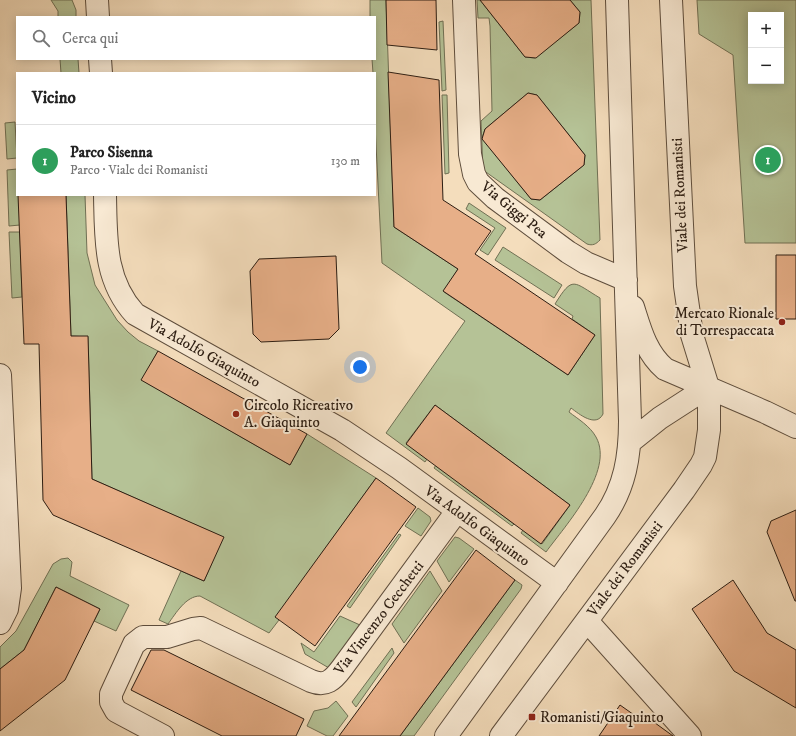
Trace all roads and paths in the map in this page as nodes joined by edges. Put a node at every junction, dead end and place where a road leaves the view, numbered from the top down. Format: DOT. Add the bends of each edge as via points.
graph roads {
  1 [pos="97,0"];
  2 [pos="464,0"];
  3 [pos="617,0"];
  4 [pos="671,0"];
  5 [pos="98,16"];
  6 [pos="100,60"];
  7 [pos="101,72"];
  8 [pos="105,196"];
  9 [pos="626,280"];
  10 [pos="0,375"];
  11 [pos="708,387"];
  12 [pos="796,427"];
  13 [pos="630,442"];
  14 [pos="457,511"];
  15 [pos="557,583"];
  16 [pos="587,621"];
  17 [pos="0,624"];
  18 [pos="163,736"];
  19 [pos="446,736"];
  20 [pos="501,736"];
  21 [pos="690,736"];
  1 -- 5 [label="street"];
  2 -- 9 [label="street, Via Giggi Pea" via="471,163 476,178 495,198 568,252 586,263"];
  3 -- 9 [label="street"];
  4 -- 11 [label="street, Viale dei Romanisti" via="686,286 692,335"];
  6 -- 7 [label="street"];
  8 -- 14 [label="street, Via Adolfo Giaquinto" via="111,274 119,294 135,314 342,430"];
  9 -- 11 [label="street" via="639,324 654,359 670,372"];
  9 -- 13 [label="street"];
  10 -- 17 [label="street" via="10,588 7,609"];
  11 -- 12 [label="street"];
  11 -- 13 [label="street" via="660,418"];
  11 -- 16 [label="street, Viale dei Romanisti" via="708,434 706,452 701,465"];
  13 -- 15 [label="street" via="625,477 615,501"];
  14 -- 15 [label="street, Via Adolfo Giaquinto"];
  14 -- 18 [label="street, Via Vincenzo Cecchetti" via="330,682 321,684 311,681 201,628 173,636 138,639 111,694 111,702 116,711"];
  15 -- 19 [label="street"];
  16 -- 20 [label="street, Viale dei Romanisti"];
  16 -- 21 [label="street"];
}
